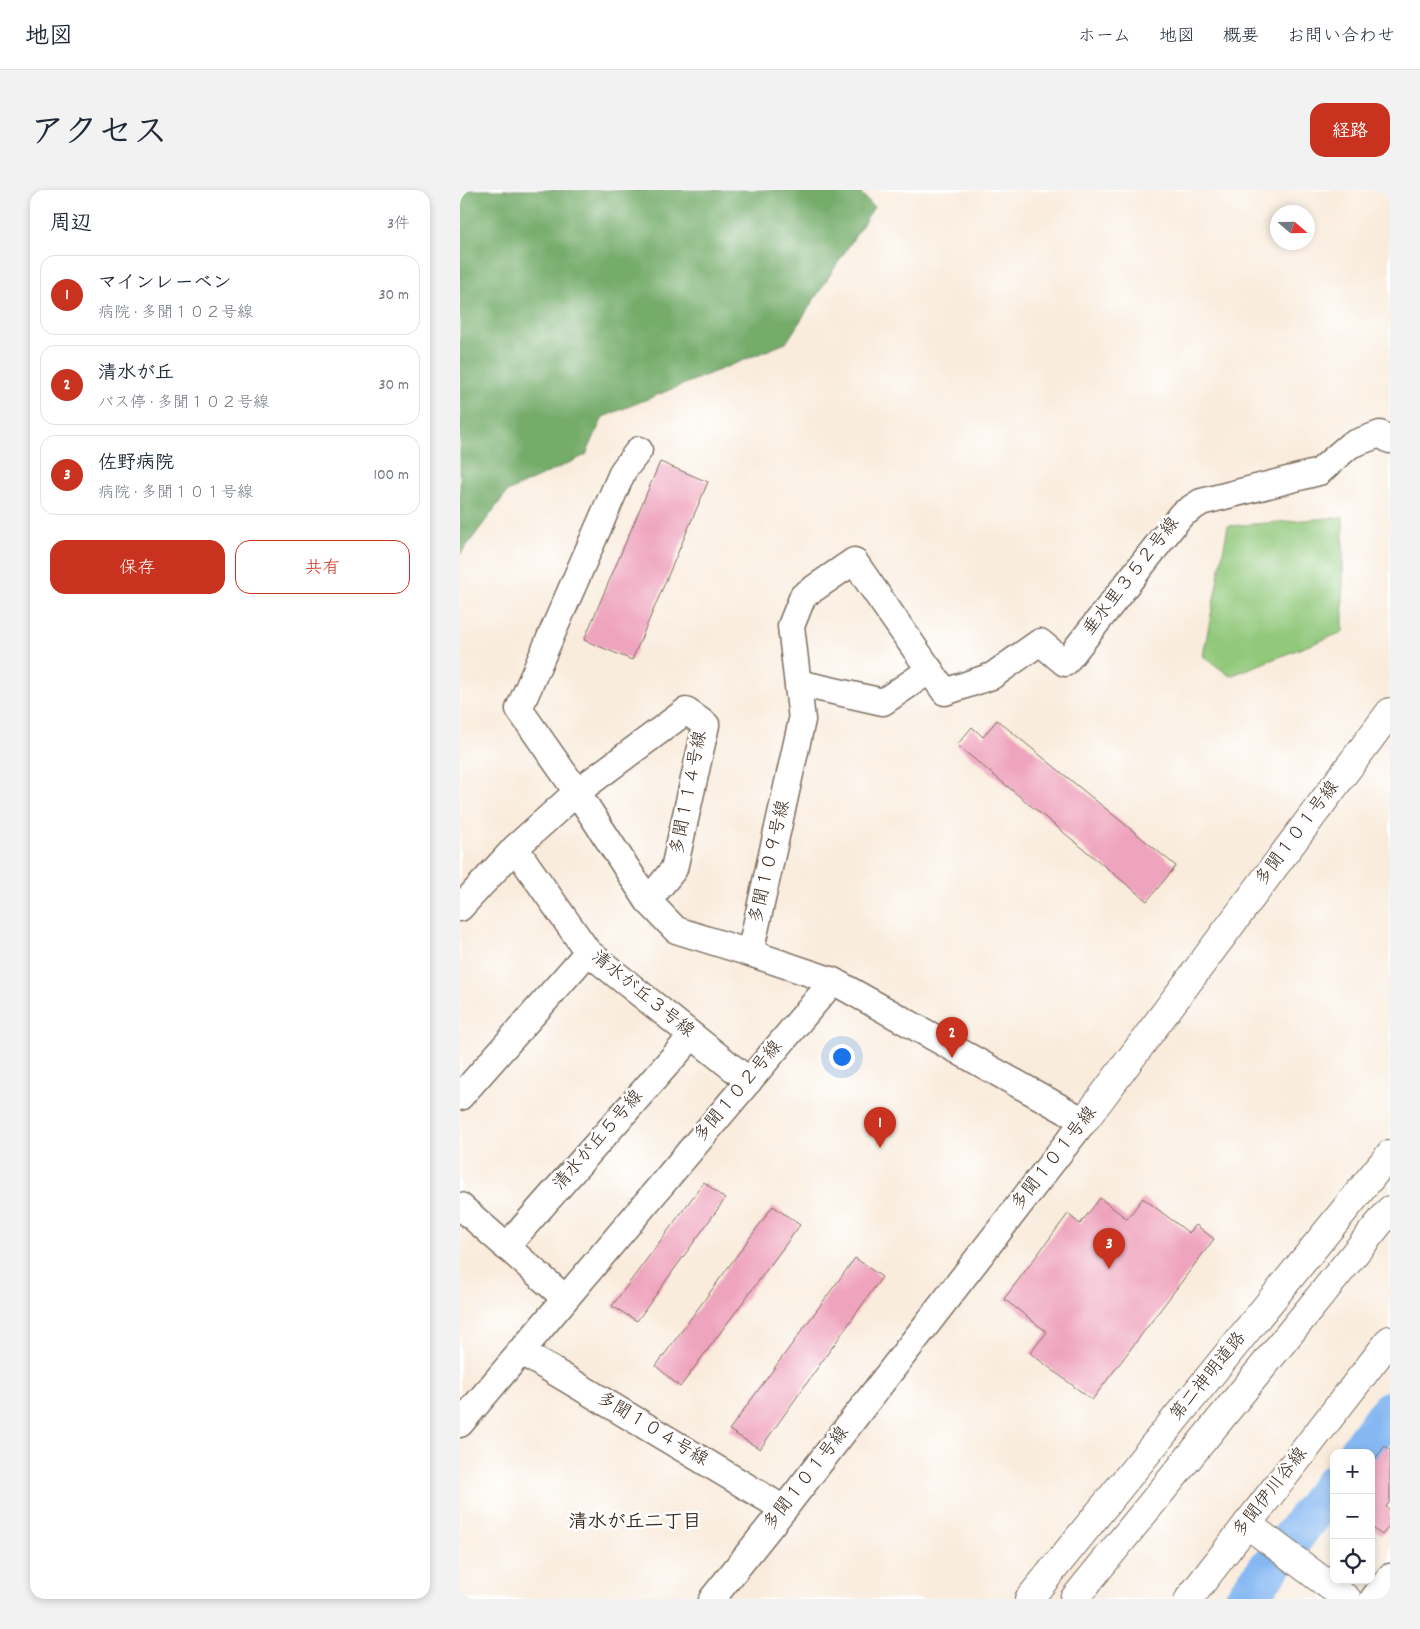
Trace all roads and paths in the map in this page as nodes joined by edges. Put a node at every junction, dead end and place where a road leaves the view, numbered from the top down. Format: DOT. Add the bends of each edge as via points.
graph roads {
  1 [pos="1390,440"];
  2 [pos="639,450"];
  3 [pos="930,670"];
  4 [pos="798,684"];
  5 [pos="945,692"];
  6 [pos="1390,712"];
  7 [pos="577,792"];
  8 [pos="515,848"];
  9 [pos="648,901"];
  10 [pos="460,908"];
  11 [pos="588,952"];
  12 [pos="750,954"];
  13 [pos="833,981"];
  14 [pos="692,1036"];
  15 [pos="749,1081"];
  16 [pos="460,1098"];
  17 [pos="1084,1121"];
  18 [pos="1390,1154"];
  19 [pos="460,1206"];
  20 [pos="1390,1210"];
  21 [pos="506,1247"];
  22 [pos="566,1298"];
  23 [pos="1390,1340"];
  24 [pos="520,1351"];
  25 [pos="460,1424"];
  26 [pos="784,1509"];
  27 [pos="1247,1524"];
  28 [pos="1390,1577"];
  29 [pos="712,1599"];
  30 [pos="1029,1599"];
  31 [pos="1074,1599"];
  32 [pos="1189,1599"];
  33 [pos="1348,1599"];
  34 [pos="1373,1599"];
  1 -- 5 [label="street, 垂水里３５２号線" via="1380,434 1350,445 1319,472 1200,502 1180,515 1066,663 1040,642 992,676"];
  2 -- 7 [label="street" via="623,471 519,709"];
  3 -- 4 [label="street" via="883,702"];
  3 -- 4 [label="street, 多聞１０９号線" via="854,561 803,596 791,626"];
  3 -- 5 [label="street, 多聞１０９号線"];
  4 -- 12 [label="street, 多聞１０９号線" via="802,720"];
  6 -- 17 [label="main road, 多聞１０１号線"];
  7 -- 8 [label="street"];
  7 -- 9 [label="street"];
  7 -- 9 [label="street, 多聞１１４号線" via="686,711 706,725 674,869"];
  8 -- 10 [label="street"];
  8 -- 11 [label="street, 清水が丘３号線"];
  9 -- 12 [label="street" via="676,930"];
  11 -- 14 [label="street, 清水が丘３号線"];
  11 -- 16 [label="street"];
  12 -- 13 [label="street"];
  13 -- 15 [label="street, 多聞１０２号線"];
  13 -- 17 [label="street"];
  14 -- 15 [label="street, 清水が丘３号線"];
  14 -- 21 [label="street, 清水が丘５号線"];
  15 -- 22 [label="street, 多聞１０２号線"];
  17 -- 26 [label="street, 多聞１０１号線"];
  18 -- 30 [label="main road, 第二神明道路"];
  19 -- 21 [label="street"];
  20 -- 31 [label="main road, 第二神明道路"];
  21 -- 22 [label="street"];
  22 -- 24 [label="street, 多聞１０２号線"];
  23 -- 27 [label="main road, 多聞伊川谷線"];
  24 -- 25 [label="street, 多聞１０２号線"];
  24 -- 26 [label="street, 多聞１０４号線"];
  26 -- 29 [label="street, 多聞１０１号線"];
  27 -- 32 [label="main road, 多聞伊川谷線"];
  27 -- 33 [label="main road"];
  28 -- 34 [label="street"];
}
